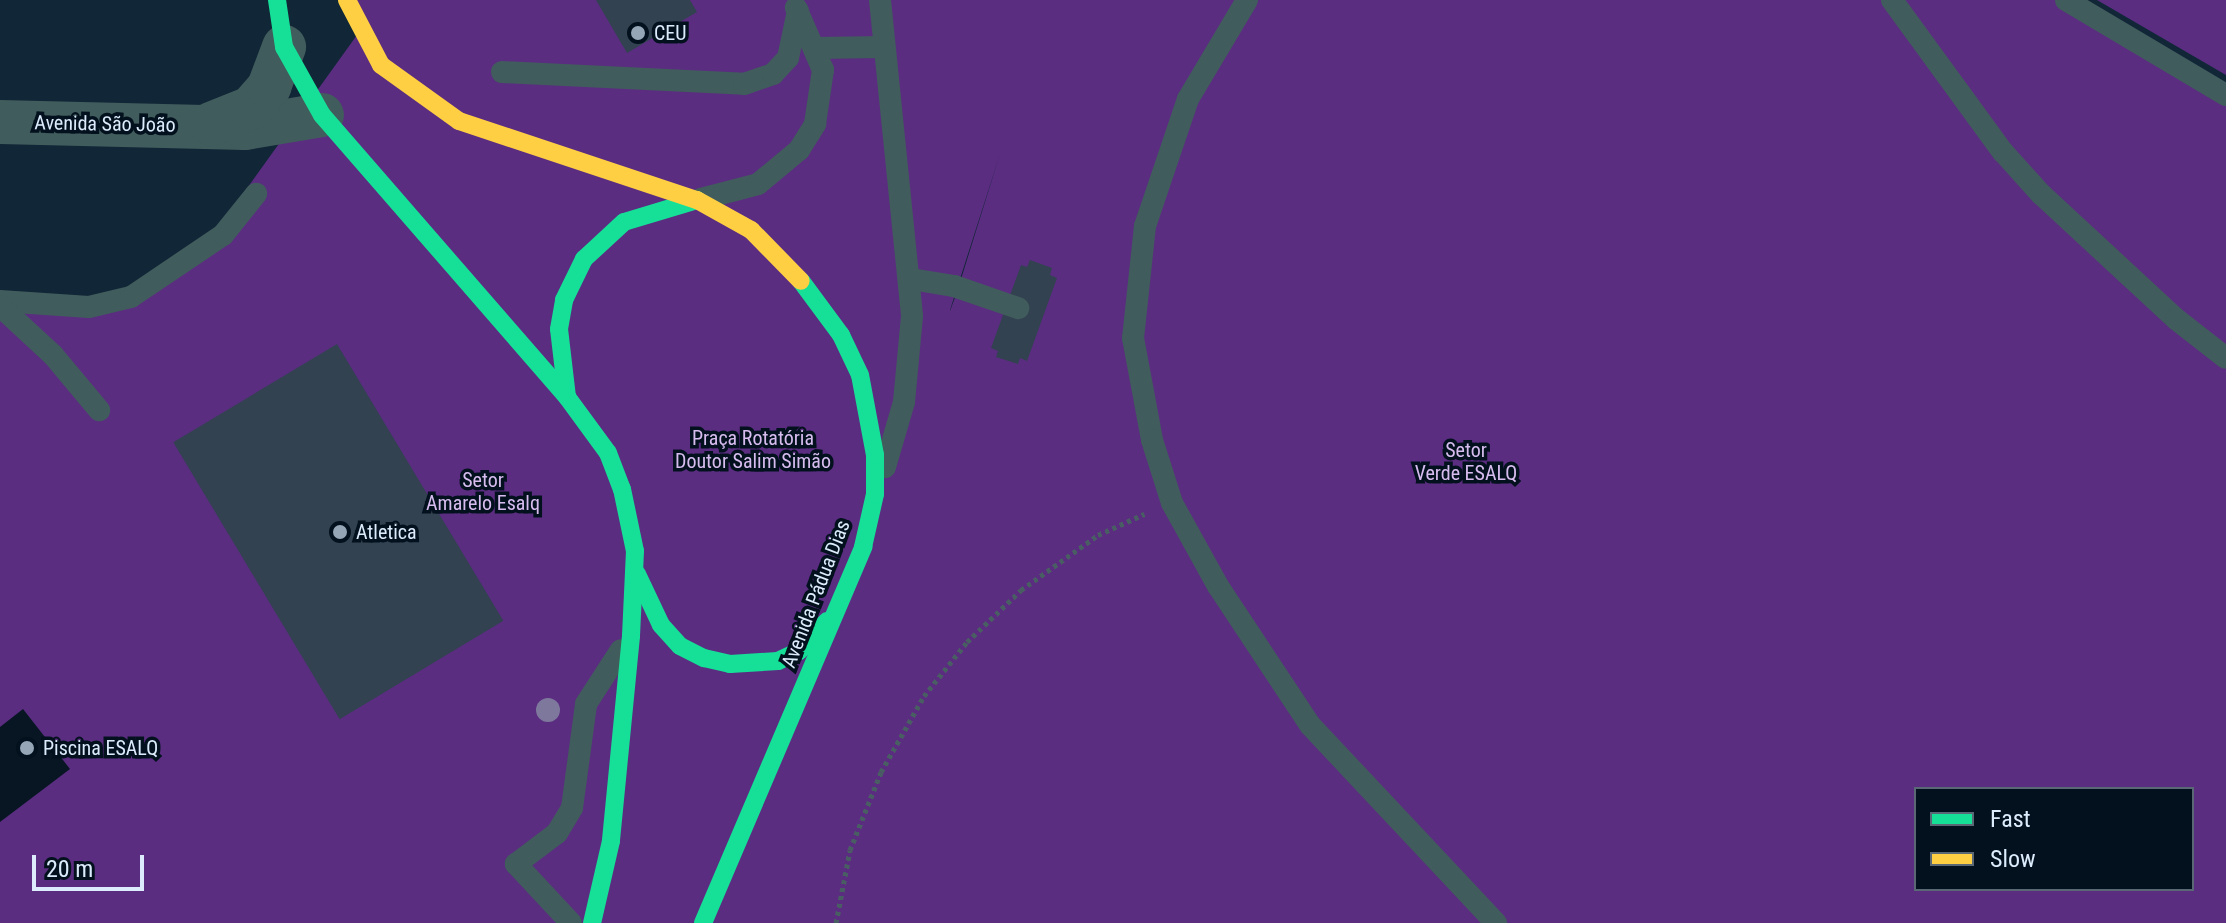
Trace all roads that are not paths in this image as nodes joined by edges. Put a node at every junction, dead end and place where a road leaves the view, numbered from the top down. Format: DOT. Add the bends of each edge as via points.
graph roads {
  1 [pos="277,0"];
  2 [pos="347,0"];
  3 [pos="880,0"];
  4 [pos="1247,0"];
  5 [pos="1892,0"];
  6 [pos="2066,0"];
  7 [pos="794,6"];
  8 [pos="284,47"];
  9 [pos="882,47"];
  10 [pos="817,48"];
  11 [pos="502,72"];
  12 [pos="2226,95"];
  13 [pos="322,115"];
  14 [pos="0,122"];
  15 [pos="209,125"];
  16 [pos="256,194"];
  17 [pos="697,200"];
  18 [pos="911,279"];
  19 [pos="0,304"];
  20 [pos="1018,308"];
  21 [pos="2226,358"];
  22 [pos="567,397"];
  23 [pos="99,410"];
  24 [pos="875,494"];
  25 [pos="635,551"];
  26 [pos="837,607"];
  27 [pos="631,636"];
  28 [pos="571,923"];
  29 [pos="592,923"];
  30 [pos="703,923"];
  31 [pos="1496,923"];
  1 -- 8 [label="highway"];
  2 -- 17 [label="highway, Avenida Pádua Dias" via="381,65 459,121"];
  3 -- 9 [label="lane"];
  4 -- 31 [label="lane" via="1177,127 1145,226 1133,300 1139,375 1172,503 1218,586 1310,725"];
  5 -- 21 [label="lane" via="2003,152 2041,194"];
  6 -- 12 [label="lane"];
  7 -- 10 [label="lane"];
  7 -- 11 [label="lane" via="788,58 773,74 744,84"];
  8 -- 13 [label="highway"];
  8 -- 15 [label="street, Avenida São João" via="269,87 251,108"];
  9 -- 10 [label="lane"];
  9 -- 18 [label="lane"];
  10 -- 17 [label="lane" via="822,96 815,124 799,150 758,184"];
  13 -- 15 [label="street, Avenida São João" via="245,128"];
  13 -- 22 [label="highway"];
  14 -- 15 [label="street, Avenida São João"];
  16 -- 19 [label="lane" via="223,235 131,297 89,307"];
  17 -- 22 [label="highway" via="624,222 584,259 564,300 559,329"];
  17 -- 24 [label="highway, Avenida Pádua Dias" via="751,230 786,262 841,335 860,375 870,416"];
  18 -- 20 [label="lane" via="954,286"];
  18 -- 24 [label="lane" via="908,375"];
  19 -- 23 [label="lane"];
  22 -- 25 [label="highway" via="608,453"];
  24 -- 26 [label="highway, Avenida Pádua Dias" via="863,547"];
  25 -- 26 [label="highway" via="638,579 661,625 680,646 704,658 730,664 778,661 817,636"];
  25 -- 27 [label="highway"];
  26 -- 30 [label="highway, Avenida Pádua Dias"];
  27 -- 28 [label="lane" via="586,704 572,808 557,833 516,864"];
  27 -- 29 [label="highway" via="611,841"];
}
